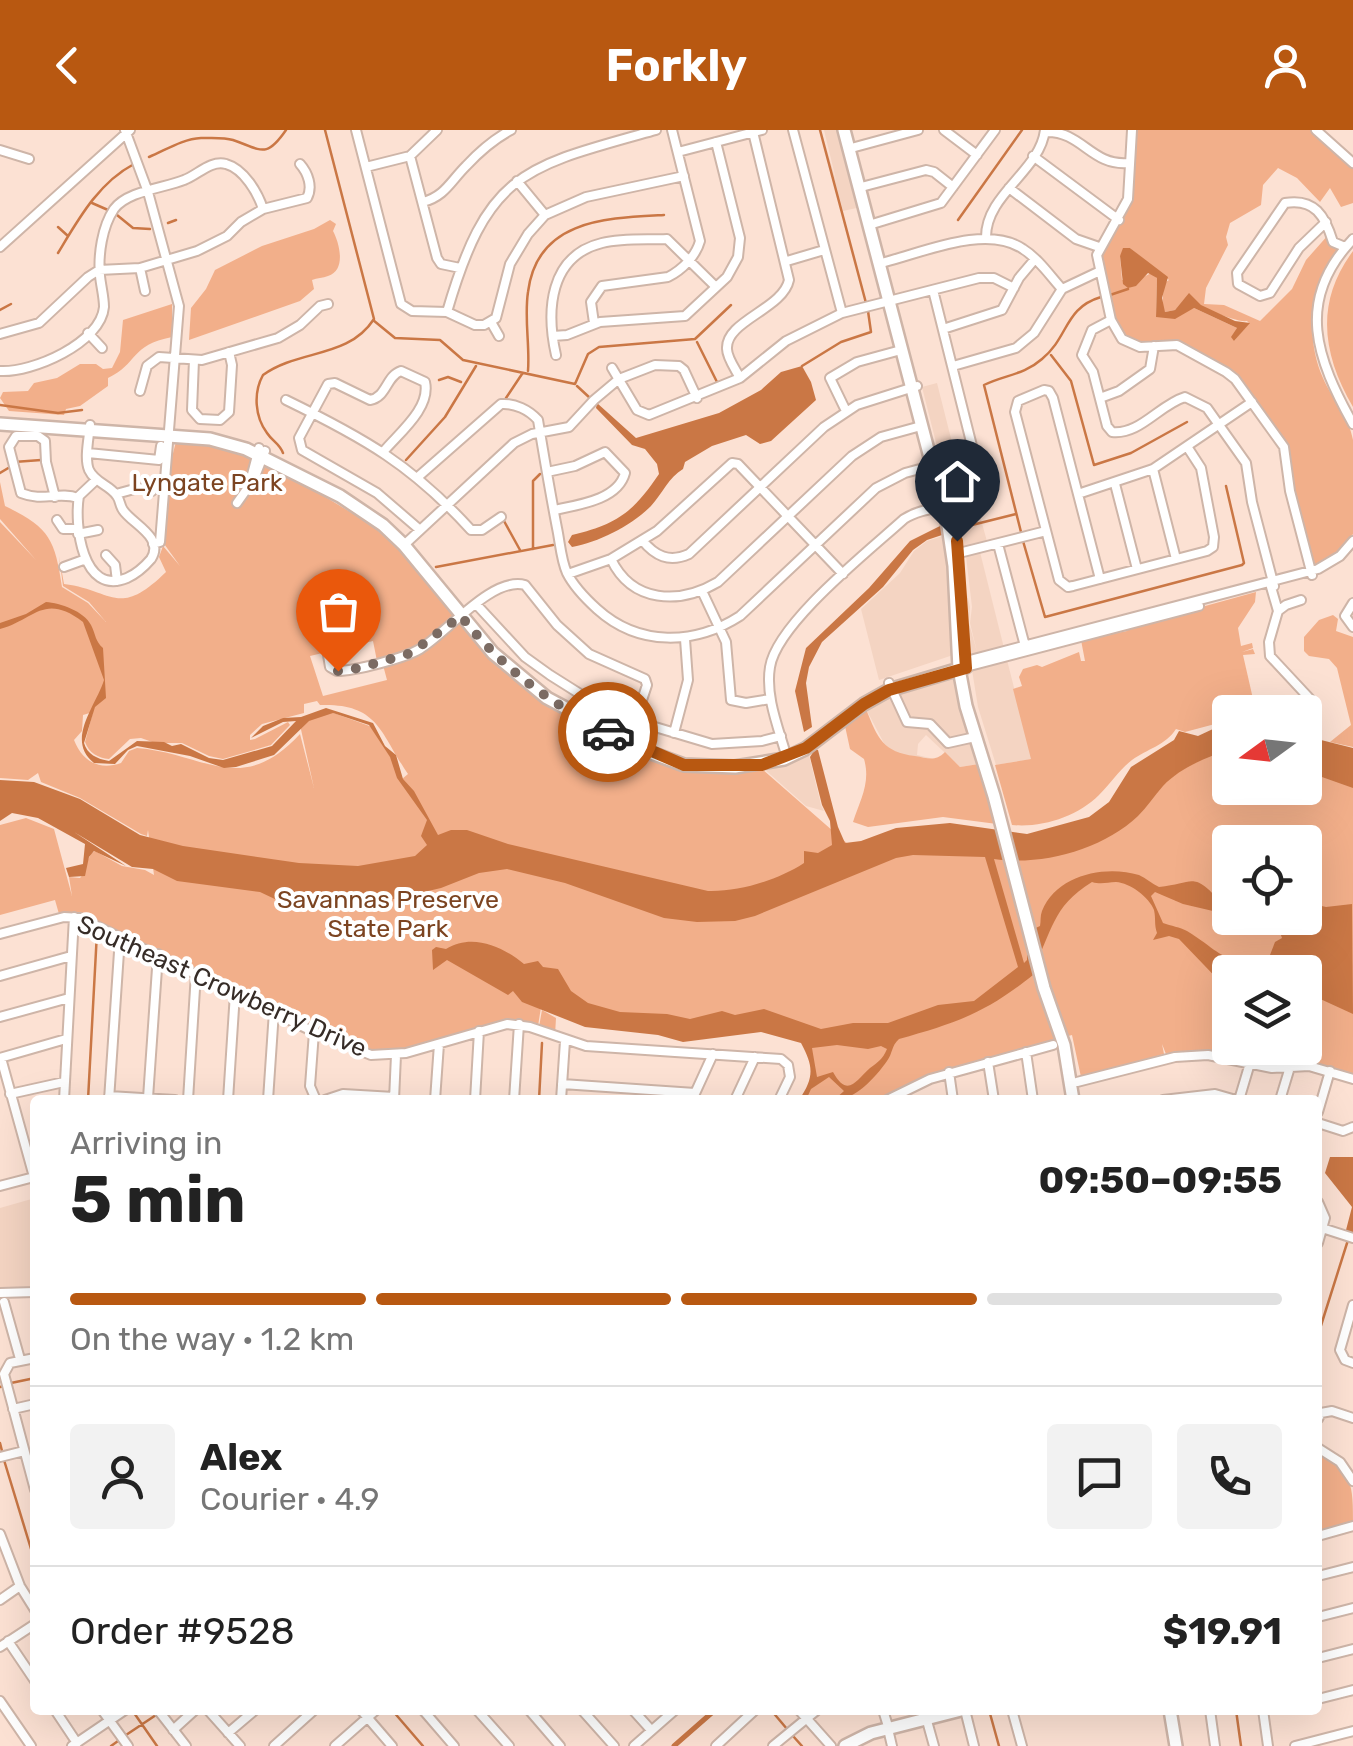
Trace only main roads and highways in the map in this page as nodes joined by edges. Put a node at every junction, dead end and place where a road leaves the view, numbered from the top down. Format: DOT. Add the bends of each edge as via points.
graph roads {
  1 [pos="847,130"];
  2 [pos="872,224"];
  3 [pos="892,300"];
  4 [pos="914,387"];
  5 [pos="0,421"];
  6 [pos="945,505"];
  7 [pos="956,555"];
  8 [pos="963,665"];
  9 [pos="975,738"];
  10 [pos="986,750"];
  11 [pos="1003,818"];
  12 [pos="1042,970"];
  13 [pos="1069,1070"];
  14 [pos="1077,1082"];
  15 [pos="1075,1095"];
  16 [pos="1076,1095"];
  17 [pos="916,1715"];
  18 [pos="1167,1715"];
  19 [pos="886,1720"];
  20 [pos="832,1746"];
  21 [pos="845,1746"];
  22 [pos="1172,1746"];
  1 -- 2 [label="main road"];
  1 -- 2 [label="main road"];
  2 -- 3 [label="main road"];
  2 -- 3 [label="main road"];
  3 -- 4 [label="main road"];
  3 -- 4 [label="main road"];
  4 -- 6 [label="main road"];
  4 -- 6 [label="main road"];
  5 -- 8 [label="main road" via="227,442 340,496 406,543 463,614 549,692 686,759 786,756 860,699"];
  6 -- 7 [label="main road"];
  6 -- 7 [label="main road"];
  7 -- 8 [label="main road"];
  7 -- 8 [label="main road"];
  8 -- 9 [label="main road"];
  8 -- 10 [label="main road"];
  9 -- 10 [label="main road"];
  9 -- 11 [label="main road"];
  10 -- 11 [label="main road"];
  11 -- 12 [label="main road"];
  12 -- 13 [label="main road"];
  12 -- 14 [label="main road"];
  13 -- 14 [label="main road"];
  13 -- 15 [label="main road"];
  14 -- 16 [label="main road"];
  17 -- 19 [label="main road"];
  18 -- 22 [label="main road"];
  19 -- 20 [label="main road"];
  19 -- 21 [label="main road"];
}
